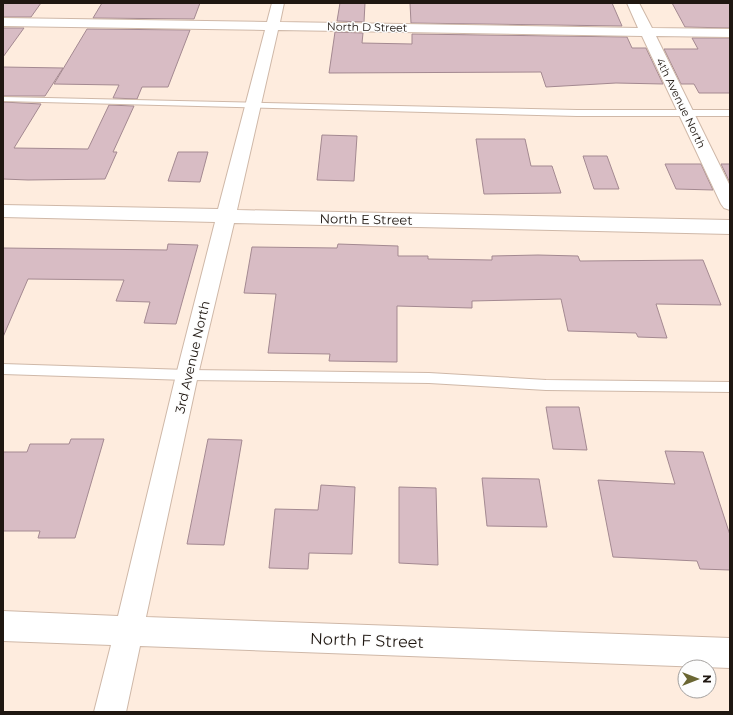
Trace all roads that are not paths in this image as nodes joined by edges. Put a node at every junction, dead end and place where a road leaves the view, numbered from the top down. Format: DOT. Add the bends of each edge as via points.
graph roads {
  1 [pos="278,3"];
  2 [pos="633,3"];
  3 [pos="3,22"];
  4 [pos="273,26"];
  5 [pos="647,32"];
  6 [pos="730,33"];
  7 [pos="3,99"];
  8 [pos="254,104"];
  9 [pos="685,112"];
  10 [pos="730,113"];
  11 [pos="730,204"];
  12 [pos="3,211"];
  13 [pos="227,216"];
  14 [pos="730,227"];
  15 [pos="3,370"];
  16 [pos="188,375"];
  17 [pos="730,387"];
  18 [pos="3,626"];
  19 [pos="130,631"];
  20 [pos="730,653"];
  21 [pos="110,712"];
  1 -- 4 [label="street, 3rd Avenue North"];
  2 -- 5 [label="street, 4th Avenue North"];
  3 -- 4 [label="street, North D Street"];
  4 -- 5 [label="street, North D Street"];
  4 -- 8 [label="street, 3rd Avenue North"];
  5 -- 6 [label="street, North D Street"];
  5 -- 9 [label="street, 4th Avenue North"];
  7 -- 8 [label="lane"];
  8 -- 9 [label="lane" via="569,112"];
  8 -- 13 [label="street, 3rd Avenue North"];
  9 -- 10 [label="lane"];
  9 -- 11 [label="street, 4th Avenue North"];
  12 -- 13 [label="street, North E Street"];
  13 -- 14 [label="street, North E Street"];
  13 -- 16 [label="street, 3rd Avenue North"];
  15 -- 16 [label="lane"];
  16 -- 17 [label="lane" via="295,375 429,378 546,385"];
  16 -- 19 [label="street, 3rd Avenue North"];
  18 -- 19 [label="street, North F Street"];
  19 -- 20 [label="street, North F Street"];
  19 -- 21 [label="street, 3rd Avenue North"];
}
